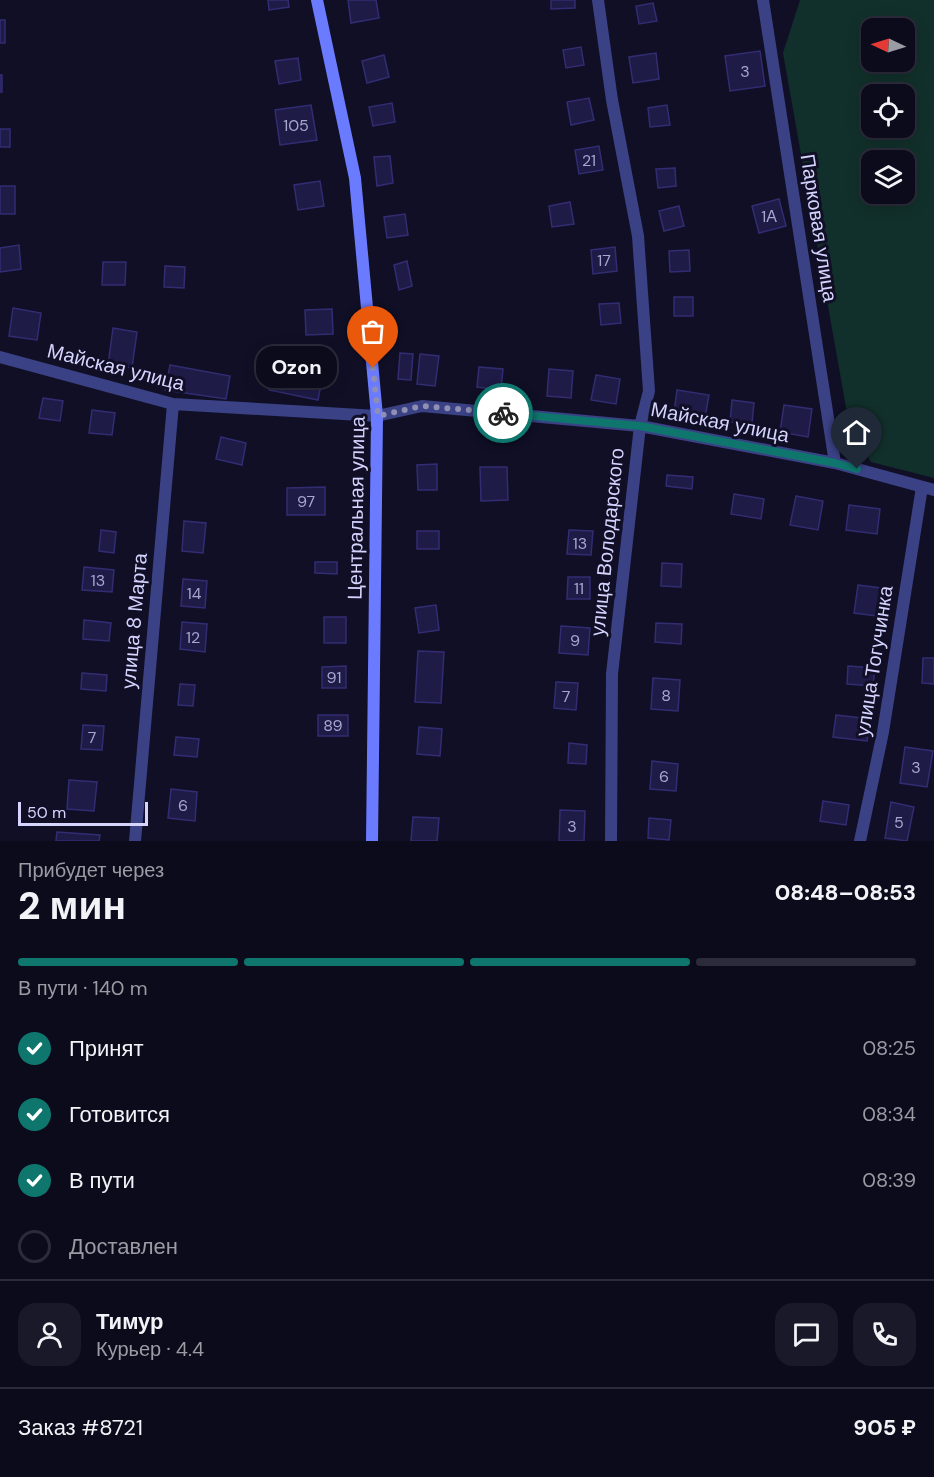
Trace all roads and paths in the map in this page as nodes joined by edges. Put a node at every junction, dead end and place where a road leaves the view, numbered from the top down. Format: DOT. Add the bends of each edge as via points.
graph roads {
  1 [pos="317,0"];
  2 [pos="598,0"];
  3 [pos="763,0"];
  4 [pos="0,357"];
  5 [pos="173,404"];
  6 [pos="378,416"];
  7 [pos="640,426"];
  8 [pos="835,463"];
  9 [pos="928,488"];
  10 [pos="135,841"];
  11 [pos="372,841"];
  12 [pos="611,841"];
  13 [pos="860,841"];
  1 -- 6 [label="main road, Центральная улица" via="355,178"];
  2 -- 7 [label="street, улица Володарского" via="638,236 649,391"];
  3 -- 8 [label="street, Парковая улица"];
  4 -- 5 [label="street, Майская улица"];
  5 -- 6 [label="street, Майская улица"];
  5 -- 10 [label="street, улица 8 Марта"];
  6 -- 7 [label="street, Майская улица" via="422,406"];
  6 -- 11 [label="main road, Центральная улица"];
  7 -- 8 [label="street, Майская улица"];
  7 -- 12 [label="street, улица Володарского" via="612,674"];
  8 -- 9 [label="street, Майская улица"];
  9 -- 13 [label="street, улица Тогучинка"];
}
